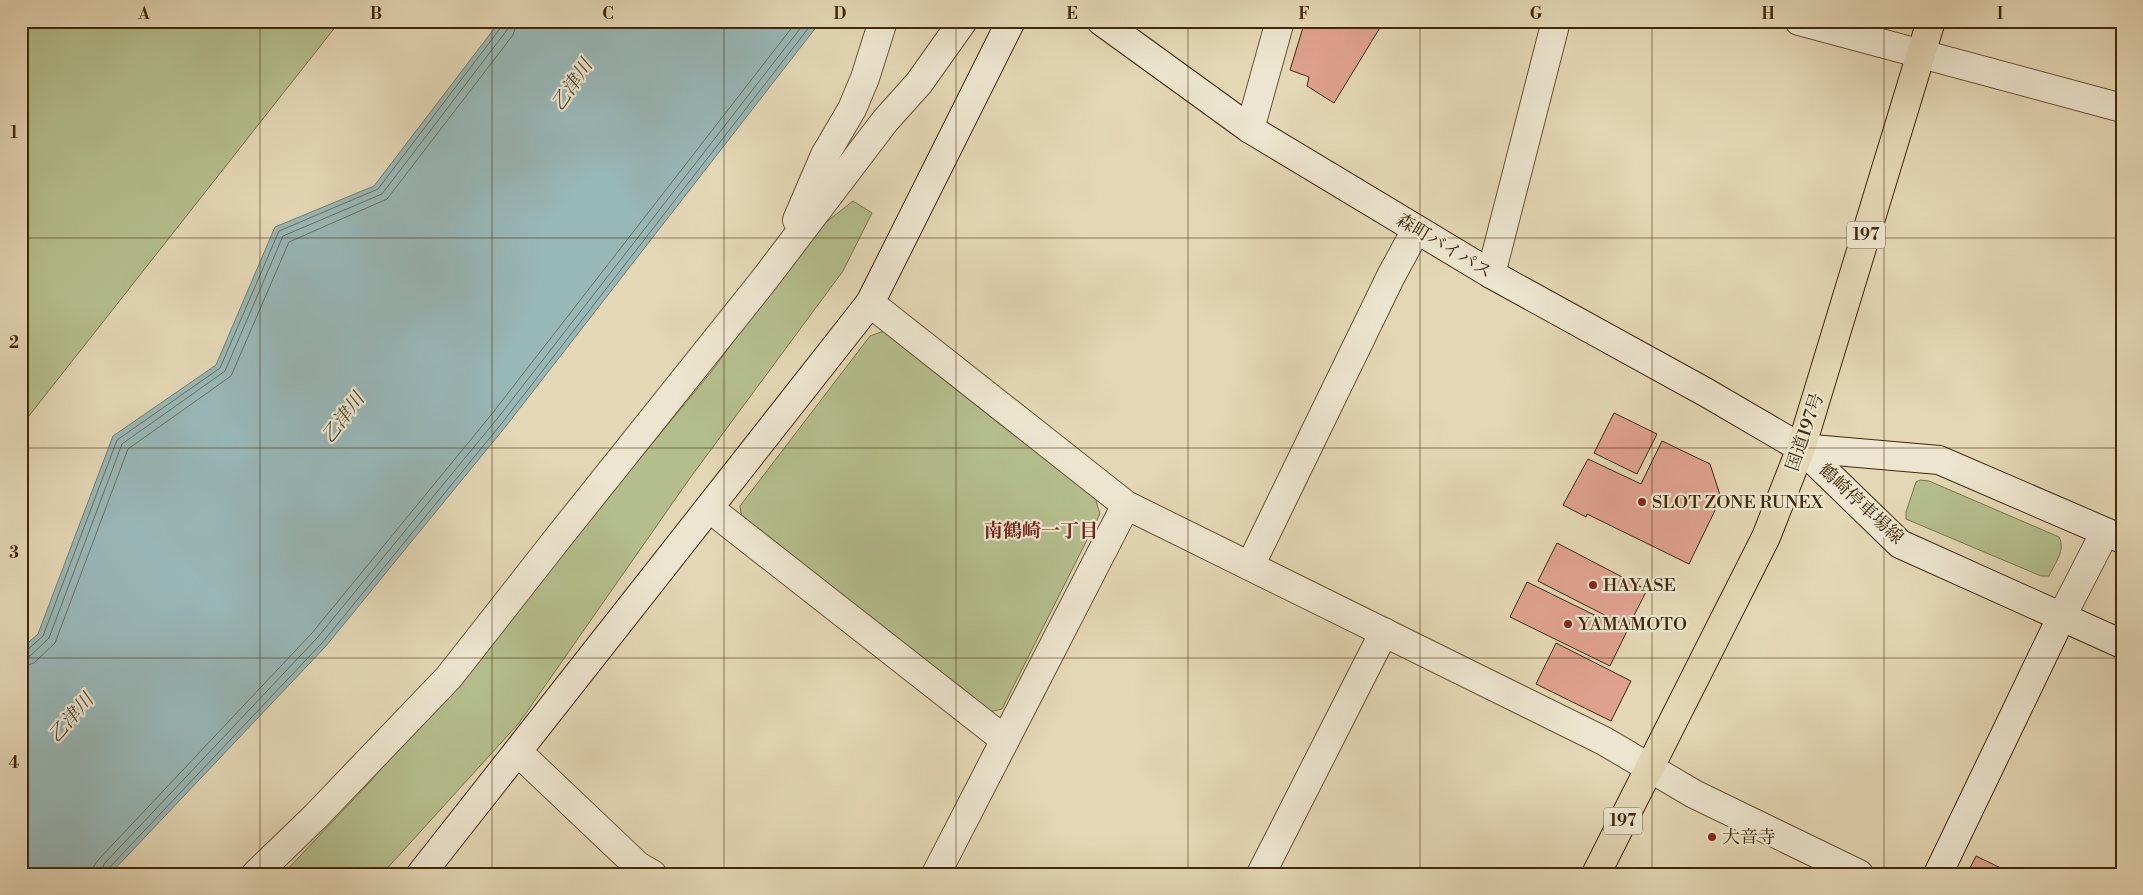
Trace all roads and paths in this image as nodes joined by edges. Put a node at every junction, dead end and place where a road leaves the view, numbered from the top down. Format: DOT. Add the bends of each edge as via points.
graph roads {
  1 [pos="883,21"];
  2 [pos="963,21"];
  3 [pos="1011,21"];
  4 [pos="1101,21"];
  5 [pos="1280,21"];
  6 [pos="1556,21"];
  7 [pos="1799,21"];
  8 [pos="1931,21"];
  9 [pos="1921,54"];
  10 [pos="2122,108"];
  11 [pos="1250,129"];
  12 [pos="1416,230"];
  13 [pos="782,256"];
  14 [pos="1490,274"];
  15 [pos="870,303"];
  16 [pos="1802,448"];
  17 [pos="1126,505"];
  18 [pos="709,508"];
  19 [pos="2113,535"];
  20 [pos="1250,566"];
  21 [pos="2062,618"];
  22 [pos="1384,632"];
  23 [pos="2122,644"];
  24 [pos="1005,740"];
  25 [pos="518,752"];
  26 [pos="1649,768"];
  27 [pos="641,871"];
  28 [pos="256,874"];
  29 [pos="421,874"];
  30 [pos="936,874"];
  31 [pos="1261,874"];
  32 [pos="1596,874"];
  33 [pos="1860,874"];
  34 [pos="1938,874"];
  1 -- 13 [label="street" via="865,78 825,155"];
  2 -- 13 [label="street" via="919,84 885,121"];
  3 -- 15 [label="street"];
  4 -- 11 [label="street, 森町バイパス"];
  5 -- 11 [label="street"];
  6 -- 14 [label="street"];
  7 -- 9 [label="street"];
  8 -- 9 [label="highway, 国道197号 / 197"];
  9 -- 10 [label="street"];
  9 -- 16 [label="highway, 国道197号 / 197"];
  11 -- 12 [label="street, 森町バイパス"];
  12 -- 14 [label="street, 森町バイパス"];
  12 -- 20 [label="street"];
  13 -- 28 [label="street" via="449,677"];
  14 -- 16 [label="street, 森町バイパス"];
  15 -- 17 [label="street"];
  15 -- 18 [label="street"];
  16 -- 19 [label="street, 鶴崎停車場線" via="1939,460"];
  16 -- 21 [label="street, 鶴崎停車場線" via="1900,544"];
  16 -- 26 [label="highway, 国道197号 / 197" via="1766,537"];
  17 -- 20 [label="street"];
  17 -- 24 [label="street"];
  18 -- 24 [label="street"];
  18 -- 25 [label="street"];
  19 -- 21 [label="street"];
  20 -- 22 [label="street"];
  21 -- 23 [label="street, 鶴崎停車場線"];
  21 -- 34 [label="street"];
  22 -- 26 [label="street" via="1604,741"];
  22 -- 31 [label="street"];
  24 -- 30 [label="street"];
  25 -- 27 [label="street"];
  25 -- 29 [label="street"];
  26 -- 32 [label="highway, 国道197号 / 197"];
  26 -- 33 [label="street" via="1694,794"];
}
